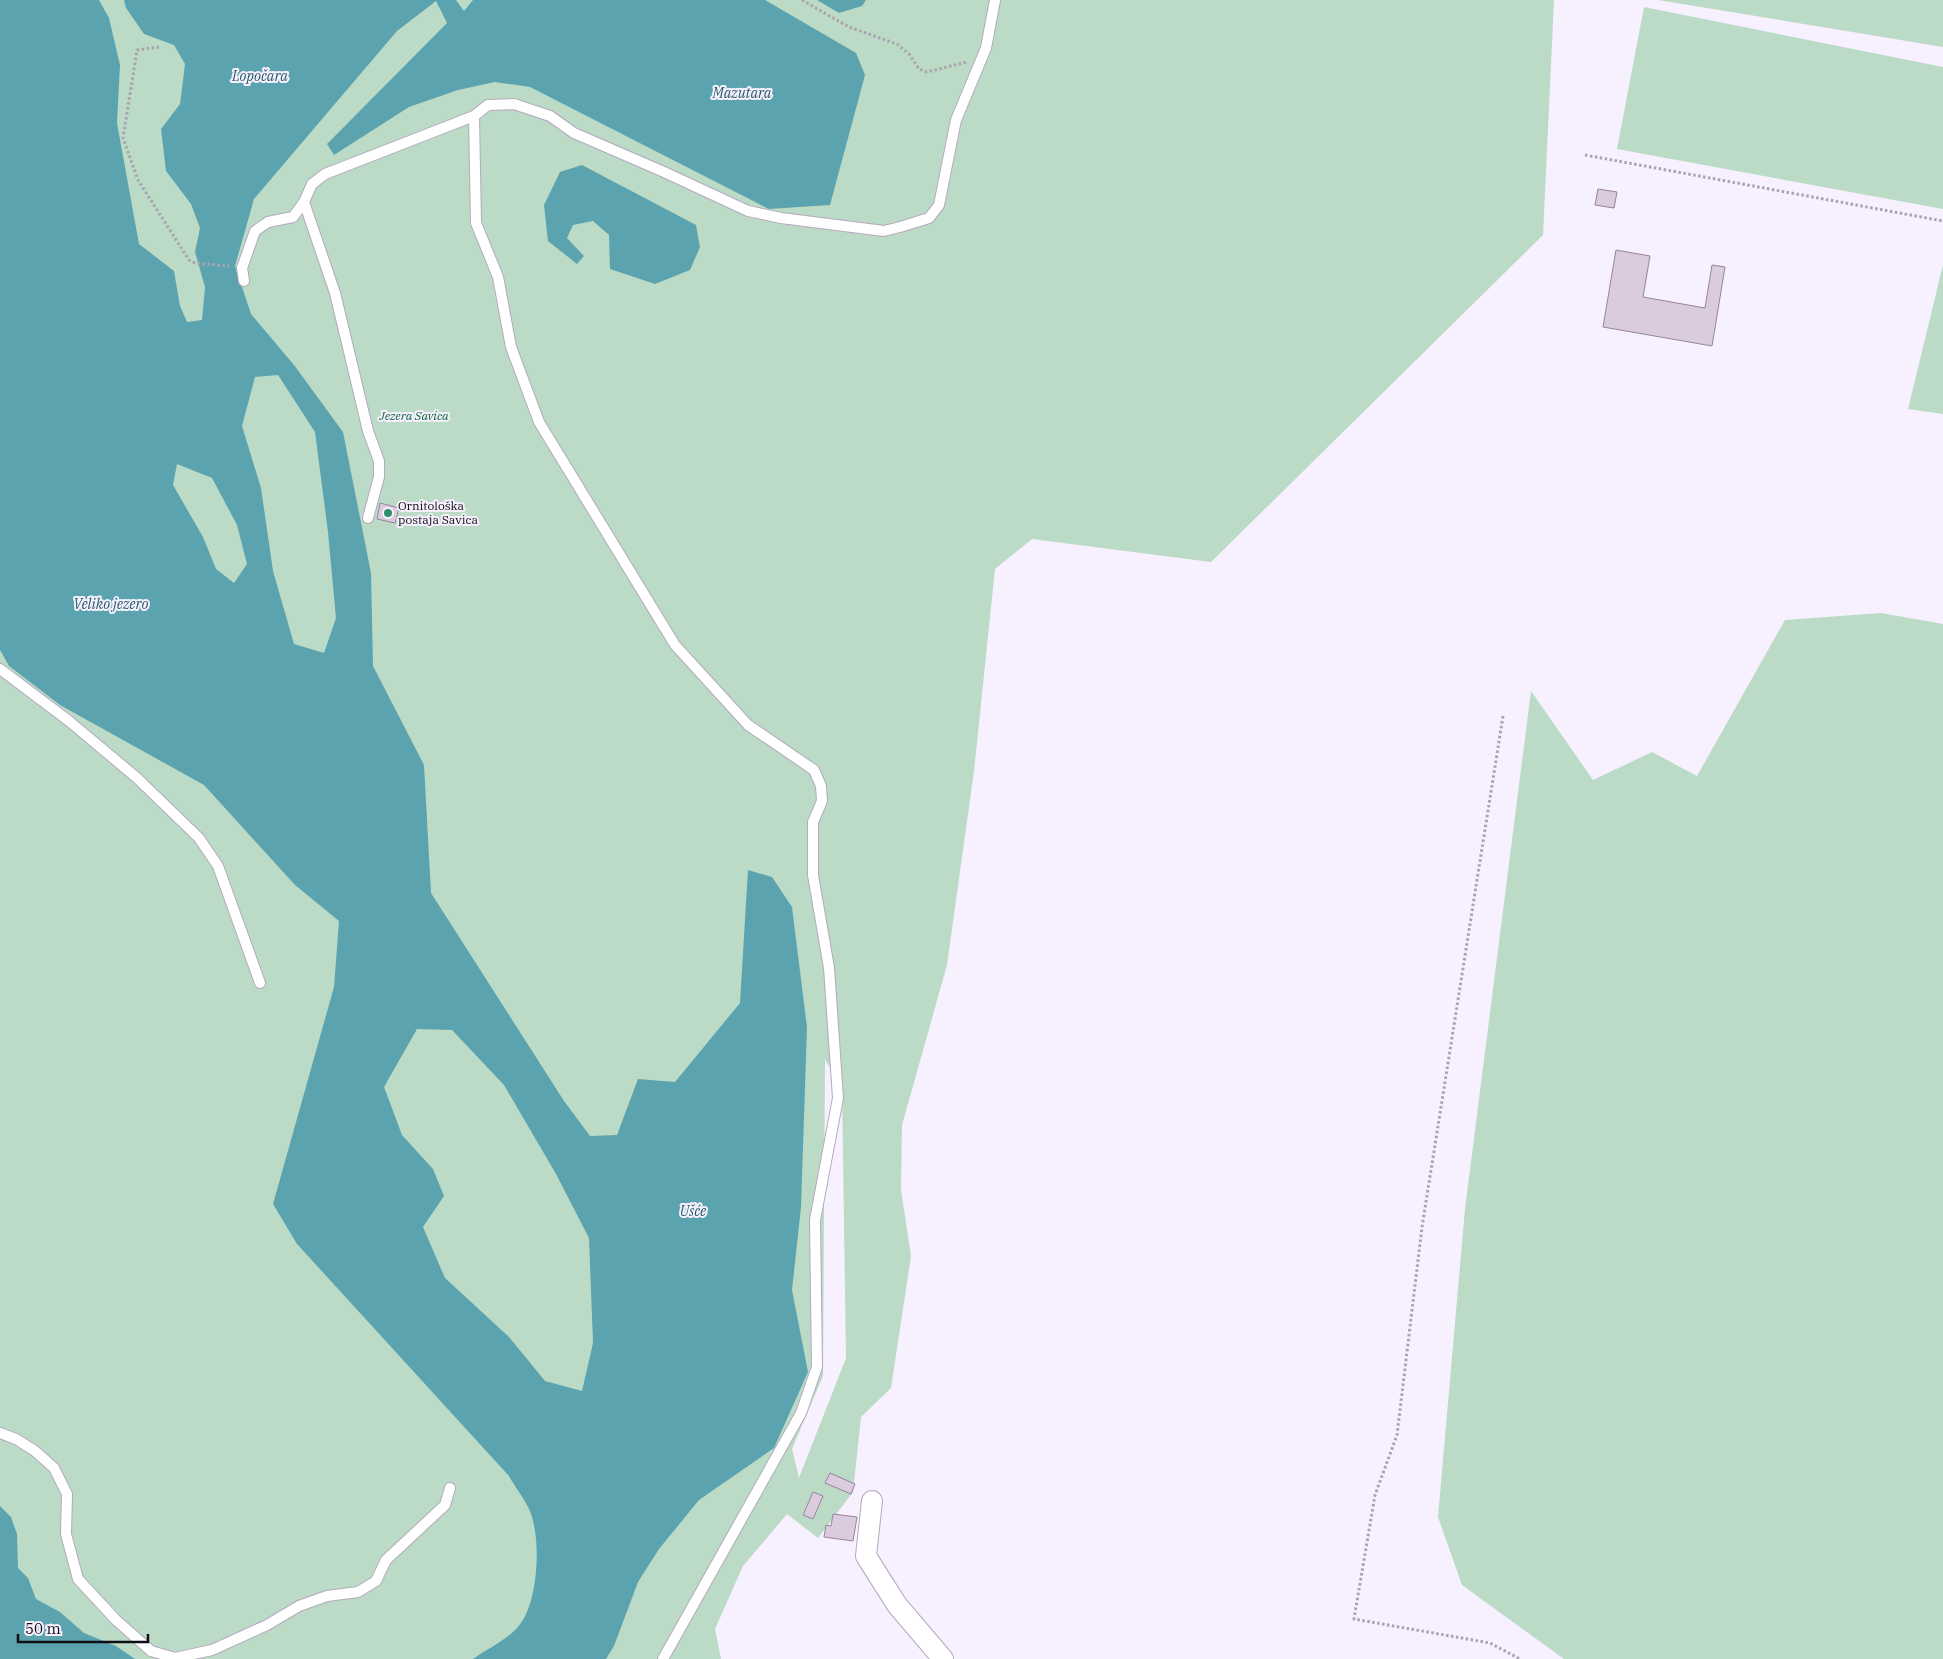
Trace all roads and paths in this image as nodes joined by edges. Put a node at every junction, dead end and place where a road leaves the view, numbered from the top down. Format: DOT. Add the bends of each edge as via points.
graph roads {
  1 [pos="802,0"];
  2 [pos="995,0"];
  3 [pos="159,47"];
  4 [pos="982,57"];
  5 [pos="474,116"];
  6 [pos="1585,156"];
  7 [pos="304,202"];
  8 [pos="1943,220"];
  9 [pos="237,267"];
  10 [pos="244,281"];
  11 [pos="368,518"];
  12 [pos="0,669"];
  13 [pos="1502,716"];
  14 [pos="260,983"];
  15 [pos="0,1433"];
  16 [pos="450,1488"];
  17 [pos="872,1501"];
  18 [pos="663,1659"];
  19 [pos="943,1659"];
  20 [pos="1520,1659"];
  1 -- 4 [label="path" via="849,27 897,44 919,69 927,72"];
  2 -- 4 [label="lane"];
  3 -- 9 [label="path" via="137,50 123,138 138,180 189,260"];
  4 -- 5 [label="lane" via="956,120 938,204 929,218 884,231 748,211 574,133 550,116 514,104 488,105"];
  5 -- 7 [label="lane" via="325,174 312,184"];
  5 -- 18 [label="lane" via="476,223 498,277 511,347 539,422 675,645 748,726 814,770 821,786 822,801 813,822 812,875 829,968 838,1098 815,1220 817,1367 801,1412"];
  6 -- 8 [label="path"];
  7 -- 10 [label="lane" via="293,217 268,222 255,231 242,268"];
  7 -- 11 [label="lane" via="335,293 368,431 379,461 379,477"];
  12 -- 14 [label="lane" via="137,778 199,838 218,866"];
  13 -- 20 [label="path" via="1422,1227 1397,1435 1375,1495 1354,1619 1490,1643"];
  15 -- 16 [label="lane" via="35,1451 54,1468 67,1494 66,1534 78,1579 116,1620 151,1651 175,1658 212,1650 268,1625 299,1606 327,1596 358,1592 376,1581 386,1560 445,1505"];
  17 -- 19 [label="street" via="866,1556 897,1605"];
}
